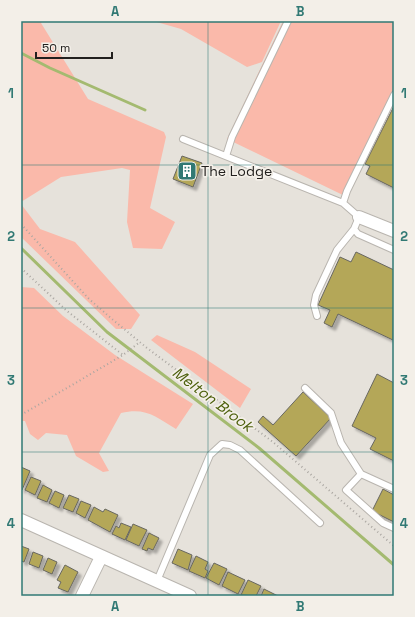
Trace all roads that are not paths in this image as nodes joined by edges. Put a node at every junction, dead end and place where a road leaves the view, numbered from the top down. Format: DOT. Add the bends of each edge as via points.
graph roads {
  1 [pos="288,21"];
  2 [pos="394,95"];
  3 [pos="183,139"];
  4 [pos="226,156"];
  5 [pos="343,202"];
  6 [pos="359,217"];
  7 [pos="354,229"];
  8 [pos="394,232"];
  9 [pos="394,250"];
  10 [pos="317,316"];
  11 [pos="305,388"];
  12 [pos="361,474"];
  13 [pos="394,489"];
  14 [pos="21,520"];
  15 [pos="320,523"];
  16 [pos="394,528"];
  17 [pos="101,557"];
  18 [pos="157,581"];
  19 [pos="82,596"];
  20 [pos="190,596"];
  1 -- 4 [label="lane" via="232,137"];
  2 -- 5 [label="lane" via="346,191"];
  3 -- 4 [label="lane"];
  4 -- 5 [label="lane"];
  5 -- 6 [label="lane"];
  6 -- 7 [label="lane"];
  6 -- 8 [label="street"];
  7 -- 9 [label="lane" via="358,234"];
  7 -- 10 [label="lane" via="337,250 314,301"];
  11 -- 12 [label="lane" via="331,413 342,443"];
  12 -- 13 [label="lane"];
  12 -- 16 [label="lane" via="346,490 382,523"];
  14 -- 17 [label="street"];
  15 -- 18 [label="lane" via="240,450 222,444 210,455"];
  17 -- 18 [label="street"];
  17 -- 19 [label="street"];
  18 -- 20 [label="street"];
}
